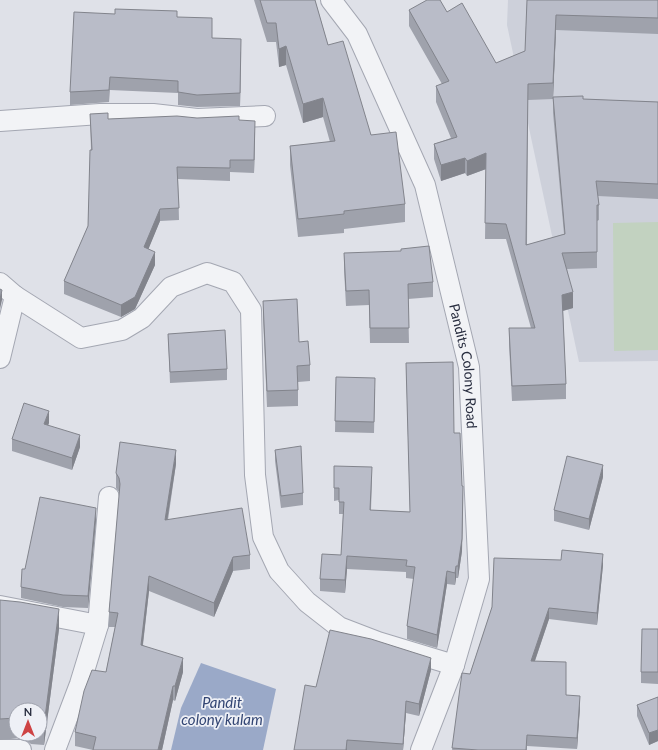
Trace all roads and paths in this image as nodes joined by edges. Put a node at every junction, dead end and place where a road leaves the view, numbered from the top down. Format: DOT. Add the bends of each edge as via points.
graph roads {
  1 [pos="331,0"];
  2 [pos="265,116"];
  3 [pos="0,121"];
  4 [pos="0,283"];
  5 [pos="15,296"];
  6 [pos="0,358"];
  7 [pos="109,497"];
  8 [pos="0,606"];
  9 [pos="98,625"];
  10 [pos="454,665"];
  11 [pos="0,750"];
  12 [pos="21,750"];
  13 [pos="55,750"];
  14 [pos="421,750"];
  1 -- 10 [label="street, Pandits Colony Road" via="357,34 425,185 469,367 479,579"];
  2 -- 3 [label="street" via="197,119 153,114 100,114"];
  4 -- 5 [label="street"];
  5 -- 6 [label="street"];
  5 -- 10 [label="street" via="81,338 122,330 142,318 171,287 207,274 233,282 251,310 255,475 263,537 279,571 307,602 338,627 385,645"];
  7 -- 9 [label="street"];
  8 -- 9 [label="street"];
  9 -- 13 [label="street" via="80,684"];
  10 -- 14 [label="street, Pandits Colony Road"];
  11 -- 12 [label="street"];
}
